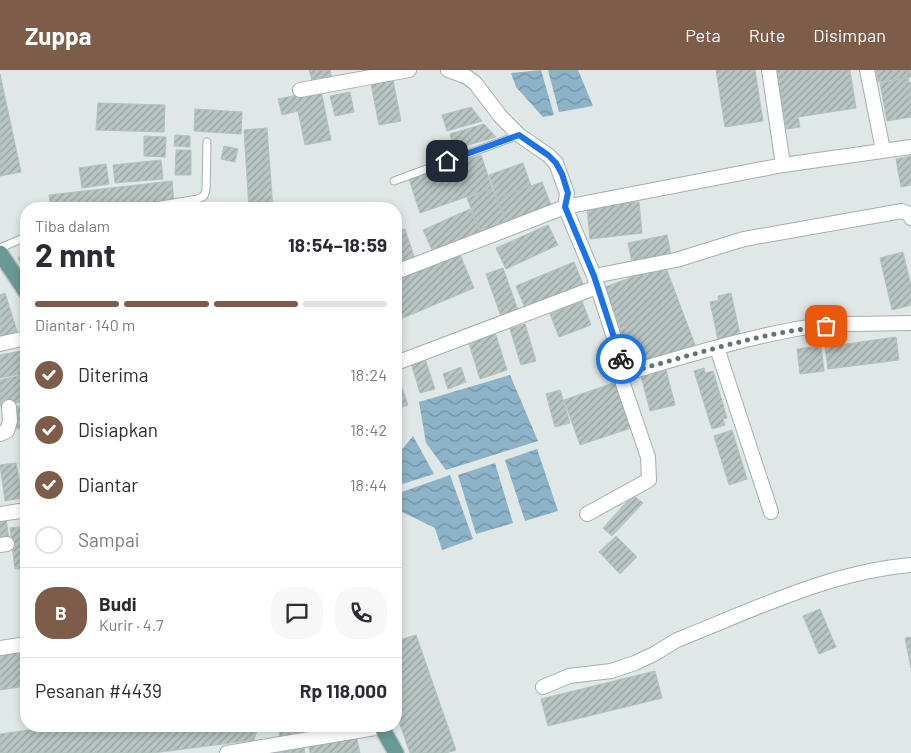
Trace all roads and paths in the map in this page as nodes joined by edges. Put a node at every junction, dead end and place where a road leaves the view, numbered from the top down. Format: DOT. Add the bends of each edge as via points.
graph roads {
  1 [pos="410,70"];
  2 [pos="448,70"];
  3 [pos="769,70"];
  4 [pos="868,70"];
  5 [pos="300,90"];
  6 [pos="519,135"];
  7 [pos="207,142"];
  8 [pos="911,147"];
  9 [pos="882,150"];
  10 [pos="783,165"];
  11 [pos="394,182"];
  12 [pos="180,202"];
  13 [pos="565,207"];
  14 [pos="911,218"];
  15 [pos="20,240"];
  16 [pos="0,248"];
  17 [pos="0,253"];
  18 [pos="402,270"];
  19 [pos="596,281"];
  20 [pos="20,283"];
  21 [pos="911,323"];
  22 [pos="20,339"];
  23 [pos="0,344"];
  24 [pos="717,348"];
  25 [pos="402,361"];
  26 [pos="626,368"];
  27 [pos="8,407"];
  28 [pos="0,434"];
  29 [pos="20,511"];
  30 [pos="771,512"];
  31 [pos="0,514"];
  32 [pos="587,514"];
  33 [pos="911,565"];
  34 [pos="20,645"];
  35 [pos="0,648"];
  36 [pos="543,687"];
  37 [pos="353,732"];
  38 [pos="384,732"];
  39 [pos="247,751"];
  40 [pos="227,753"];
  41 [pos="396,753"];
  1 -- 5 [label="street"];
  2 -- 6 [label="street" via="475,83"];
  3 -- 10 [label="street"];
  4 -- 9 [label="street"];
  6 -- 11 [label="lane"];
  6 -- 13 [label="street" via="556,163 568,193"];
  7 -- 12 [label="lane" via="204,196"];
  8 -- 9 [label="street"];
  9 -- 10 [label="street"];
  10 -- 13 [label="street"];
  13 -- 18 [label="street"];
  13 -- 19 [label="street"];
  14 -- 19 [label="street" via="902,211 744,239"];
  15 -- 16 [label="lane"];
  17 -- 20 [label="main road"];
  19 -- 25 [label="street"];
  19 -- 26 [label="street"];
  21 -- 24 [label="street" via="840,324 797,329"];
  22 -- 23 [label="street"];
  24 -- 26 [label="street" via="637,370"];
  24 -- 30 [label="street"];
  26 -- 32 [label="street" via="622,374 623,384 648,457 650,480"];
  27 -- 28 [label="street" via="9,427"];
  29 -- 31 [label="street"];
  33 -- 36 [label="street" via="835,579 678,640 636,663 610,671 569,676"];
  34 -- 35 [label="street"];
  37 -- 39 [label="street"];
  38 -- 41 [label="main road"];
  39 -- 40 [label="street"];
}
